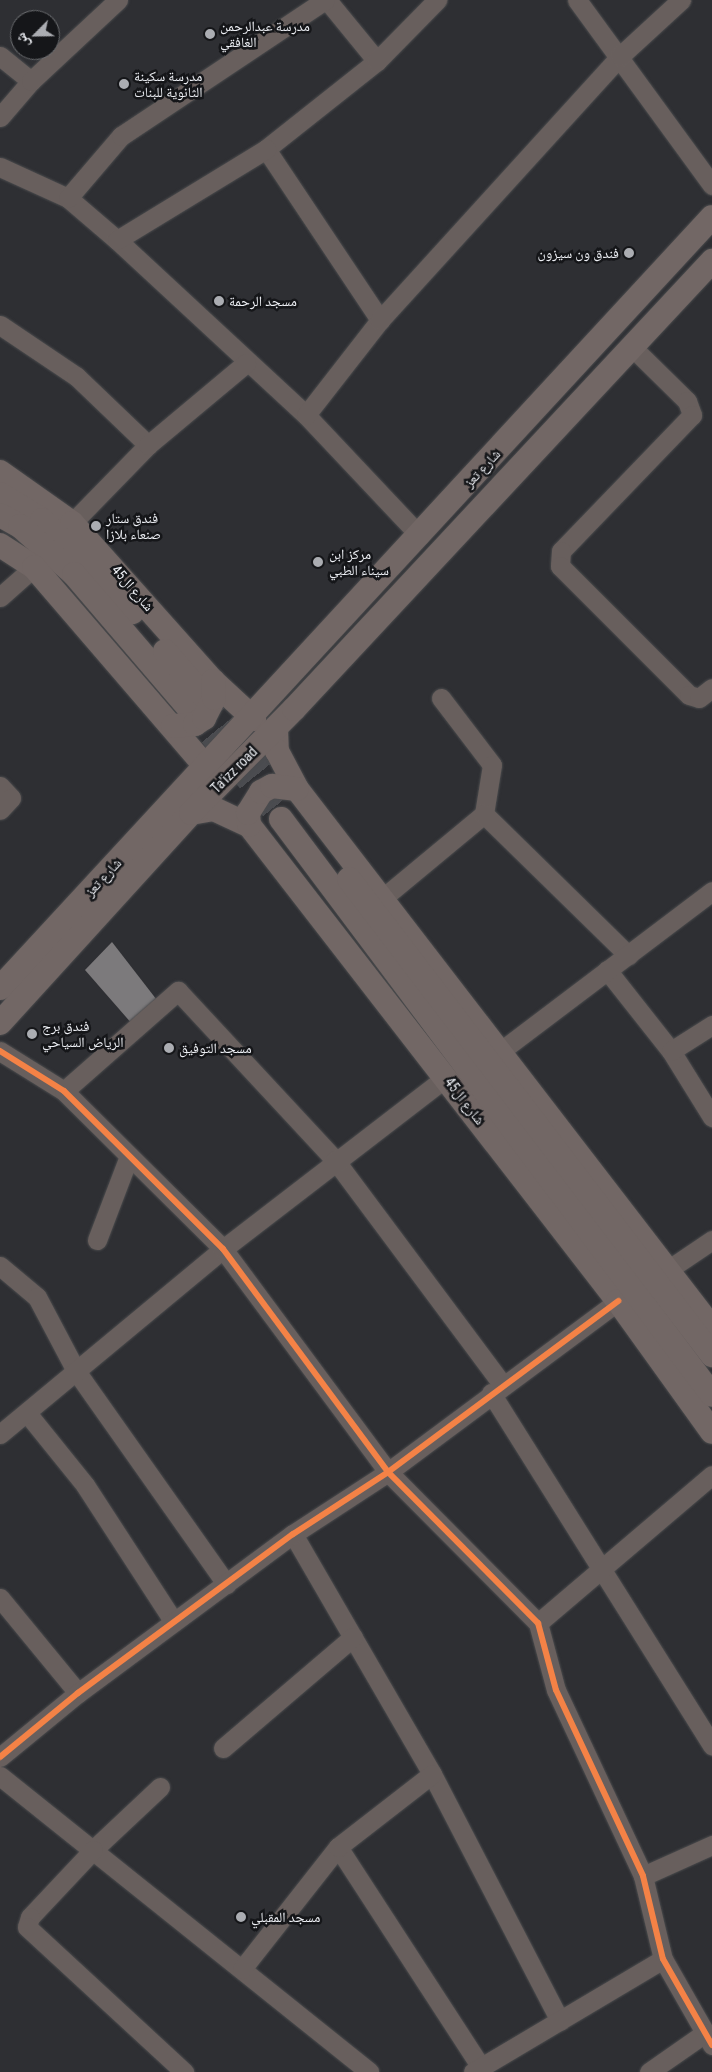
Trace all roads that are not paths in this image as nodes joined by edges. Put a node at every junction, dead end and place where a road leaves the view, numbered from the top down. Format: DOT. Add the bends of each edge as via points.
graph roads {
  1 [pos="118,0"];
  2 [pos="326,0"];
  3 [pos="438,0"];
  4 [pos="577,0"];
  5 [pos="681,0"];
  6 [pos="0,56"];
  7 [pos="620,56"];
  8 [pos="377,61"];
  9 [pos="31,81"];
  10 [pos="0,117"];
  11 [pos="266,149"];
  12 [pos="0,167"];
  13 [pos="712,184"];
  14 [pos="68,198"];
  15 [pos="712,218"];
  16 [pos="117,240"];
  17 [pos="712,261"];
  18 [pos="380,320"];
  19 [pos="0,326"];
  20 [pos="632,347"];
  21 [pos="246,363"];
  22 [pos="306,415"];
  23 [pos="148,444"];
  24 [pos="0,472"];
  25 [pos="0,494"];
  26 [pos="0,514"];
  27 [pos="72,523"];
  28 [pos="420,536"];
  29 [pos="0,545"];
  30 [pos="34,567"];
  31 [pos="0,597"];
  32 [pos="712,688"];
  33 [pos="201,694"];
  34 [pos="441,698"];
  35 [pos="254,719"];
  36 [pos="174,726"];
  37 [pos="276,728"];
  38 [pos="206,767"];
  39 [pos="0,786"];
  40 [pos="290,805"];
  41 [pos="0,810"];
  42 [pos="191,813"];
  43 [pos="484,814"];
  44 [pos="249,825"];
  45 [pos="712,891"];
  46 [pos="384,897"];
  47 [pos="628,955"];
  48 [pos="607,970"];
  49 [pos="0,988"];
  50 [pos="0,1024"];
  51 [pos="712,1025"];
  52 [pos="502,1050"];
  53 [pos="0,1051"];
  54 [pos="670,1051"];
  55 [pos="446,1077"];
  56 [pos="64,1091"];
  57 [pos="712,1116"];
  58 [pos="130,1156"];
  59 [pos="335,1160"];
  60 [pos="97,1240"];
  61 [pos="712,1240"];
  62 [pos="223,1249"];
  63 [pos="0,1266"];
  64 [pos="669,1268"];
  65 [pos="618,1301"];
  66 [pos="712,1328"];
  67 [pos="712,1355"];
  68 [pos="76,1371"];
  69 [pos="497,1389"];
  70 [pos="712,1395"];
  71 [pos="27,1413"];
  72 [pos="712,1432"];
  73 [pos="0,1434"];
  74 [pos="388,1472"];
  75 [pos="712,1475"];
  76 [pos="293,1534"];
  77 [pos="602,1565"];
  78 [pos="226,1584"];
  79 [pos="0,1598"];
  80 [pos="174,1622"];
  81 [pos="538,1623"];
  82 [pos="353,1637"];
  83 [pos="78,1693"];
  84 [pos="712,1745"];
  85 [pos="223,1748"];
  86 [pos="0,1757"];
  87 [pos="432,1774"];
  88 [pos="0,1776"];
  89 [pos="160,1787"];
  90 [pos="712,1845"];
  91 [pos="338,1847"];
  92 [pos="93,1850"];
  93 [pos="643,1876"];
  94 [pos="663,1959"];
  95 [pos="242,1968"];
  96 [pos="560,2020"];
  97 [pos="708,2039"];
  98 [pos="477,2069"];
  99 [pos="184,2072"];
  100 [pos="369,2072"];
  101 [pos="649,2072"];
  1 -- 9 [label="street"];
  2 -- 8 [label="street"];
  2 -- 14 [label="street" via="121,136"];
  3 -- 8 [label="street"];
  4 -- 7 [label="street"];
  5 -- 7 [label="street"];
  6 -- 9 [label="street"];
  7 -- 13 [label="street"];
  7 -- 18 [label="street"];
  8 -- 11 [label="street"];
  9 -- 10 [label="street"];
  11 -- 16 [label="street"];
  11 -- 18 [label="street"];
  12 -- 14 [label="street"];
  14 -- 16 [label="street"];
  15 -- 28 [label="main road, شارع تعز"];
  16 -- 21 [label="street"];
  17 -- 20 [label="main road, شارع تعز"];
  18 -- 22 [label="street"];
  19 -- 23 [label="street" via="76,376"];
  20 -- 32 [label="street" via="687,400 692,415 562,552 560,566 690,695 699,698"];
  20 -- 37 [label="main road, شارع تعز"];
  21 -- 22 [label="street"];
  21 -- 23 [label="street"];
  22 -- 28 [label="street"];
  23 -- 27 [label="street"];
  24 -- 27 [label="main road, شارع ال45"];
  25 -- 33 [label="main road, شارع ال45" via="42,520 117,594"];
  26 -- 33 [label="main road, شارع ال45" via="20,526 74,574"];
  27 -- 33 [label="main road, شارع ال45"];
  28 -- 35 [label="main road, شارع تعز"];
  29 -- 30 [label="main road"];
  30 -- 31 [label="street"];
  30 -- 36 [label="main road"];
  33 -- 35 [label="main road, شارع ال45"];
  33 -- 36 [label="main road" via="214,698 204,718 195,724"];
  34 -- 43 [label="street" via="492,765"];
  35 -- 38 [label="main road, Ta'izz road"];
  36 -- 38 [label="main road"];
  37 -- 40 [label="main road, شارع ال45" via="277,750"];
  37 -- 42 [label="main road, Ta'izz road"];
  38 -- 49 [label="main road, شارع تعز"];
  39 -- 41 [label="street" via="12,798"];
  40 -- 44 [label="main road" via="272,786 261,792 248,813"];
  40 -- 46 [label="main road, شارع ال45"];
  40 -- 67 [label="main road, شارع ال45"];
  40 -- 70 [label="main road, شارع ال45"];
  42 -- 44 [label="main road, شارع ال45" via="214,809"];
  42 -- 50 [label="main road, شارع تعز"];
  43 -- 46 [label="street"];
  43 -- 47 [label="street"];
  44 -- 55 [label="main road, شارع ال45"];
  45 -- 47 [label="street"];
  46 -- 52 [label="main road, شارع ال45"];
  47 -- 48 [label="street"];
  48 -- 52 [label="street"];
  48 -- 54 [label="street"];
  51 -- 54 [label="street"];
  52 -- 64 [label="main road, شارع ال45"];
  53 -- 56 [label="street"];
  54 -- 57 [label="street"];
  55 -- 59 [label="street"];
  55 -- 65 [label="main road, شارع ال45"];
  56 -- 58 [label="street"];
  56 -- 59 [label="street" via="178,992"];
  58 -- 60 [label="street"];
  58 -- 62 [label="street"];
  59 -- 62 [label="street"];
  59 -- 69 [label="street"];
  61 -- 64 [label="street"];
  62 -- 68 [label="street"];
  62 -- 74 [label="street"];
  63 -- 68 [label="street" via="37,1297"];
  64 -- 66 [label="main road, شارع ال45"];
  65 -- 69 [label="street"];
  65 -- 72 [label="main road, شارع ال45"];
  68 -- 71 [label="street"];
  68 -- 78 [label="street"];
  69 -- 74 [label="street"];
  69 -- 77 [label="street"];
  71 -- 73 [label="street"];
  71 -- 80 [label="street" via="85,1484"];
  74 -- 76 [label="street"];
  74 -- 81 [label="street"];
  75 -- 77 [label="street"];
  76 -- 78 [label="street"];
  76 -- 82 [label="street"];
  77 -- 81 [label="street"];
  77 -- 84 [label="street"];
  78 -- 80 [label="street"];
  79 -- 83 [label="street"];
  80 -- 83 [label="street"];
  81 -- 93 [label="street" via="556,1690"];
  82 -- 85 [label="street"];
  82 -- 87 [label="street"];
  83 -- 86 [label="street"];
  87 -- 91 [label="street"];
  87 -- 96 [label="street"];
  88 -- 92 [label="street"];
  89 -- 92 [label="street"];
  90 -- 93 [label="street"];
  91 -- 95 [label="street"];
  91 -- 98 [label="street"];
  92 -- 95 [label="street"];
  92 -- 99 [label="street" via="30,1918 27,1927"];
  93 -- 94 [label="street"];
  94 -- 96 [label="street"];
  94 -- 97 [label="street"];
  95 -- 100 [label="street"];
  96 -- 98 [label="street"];
  97 -- 101 [label="street"];
}
